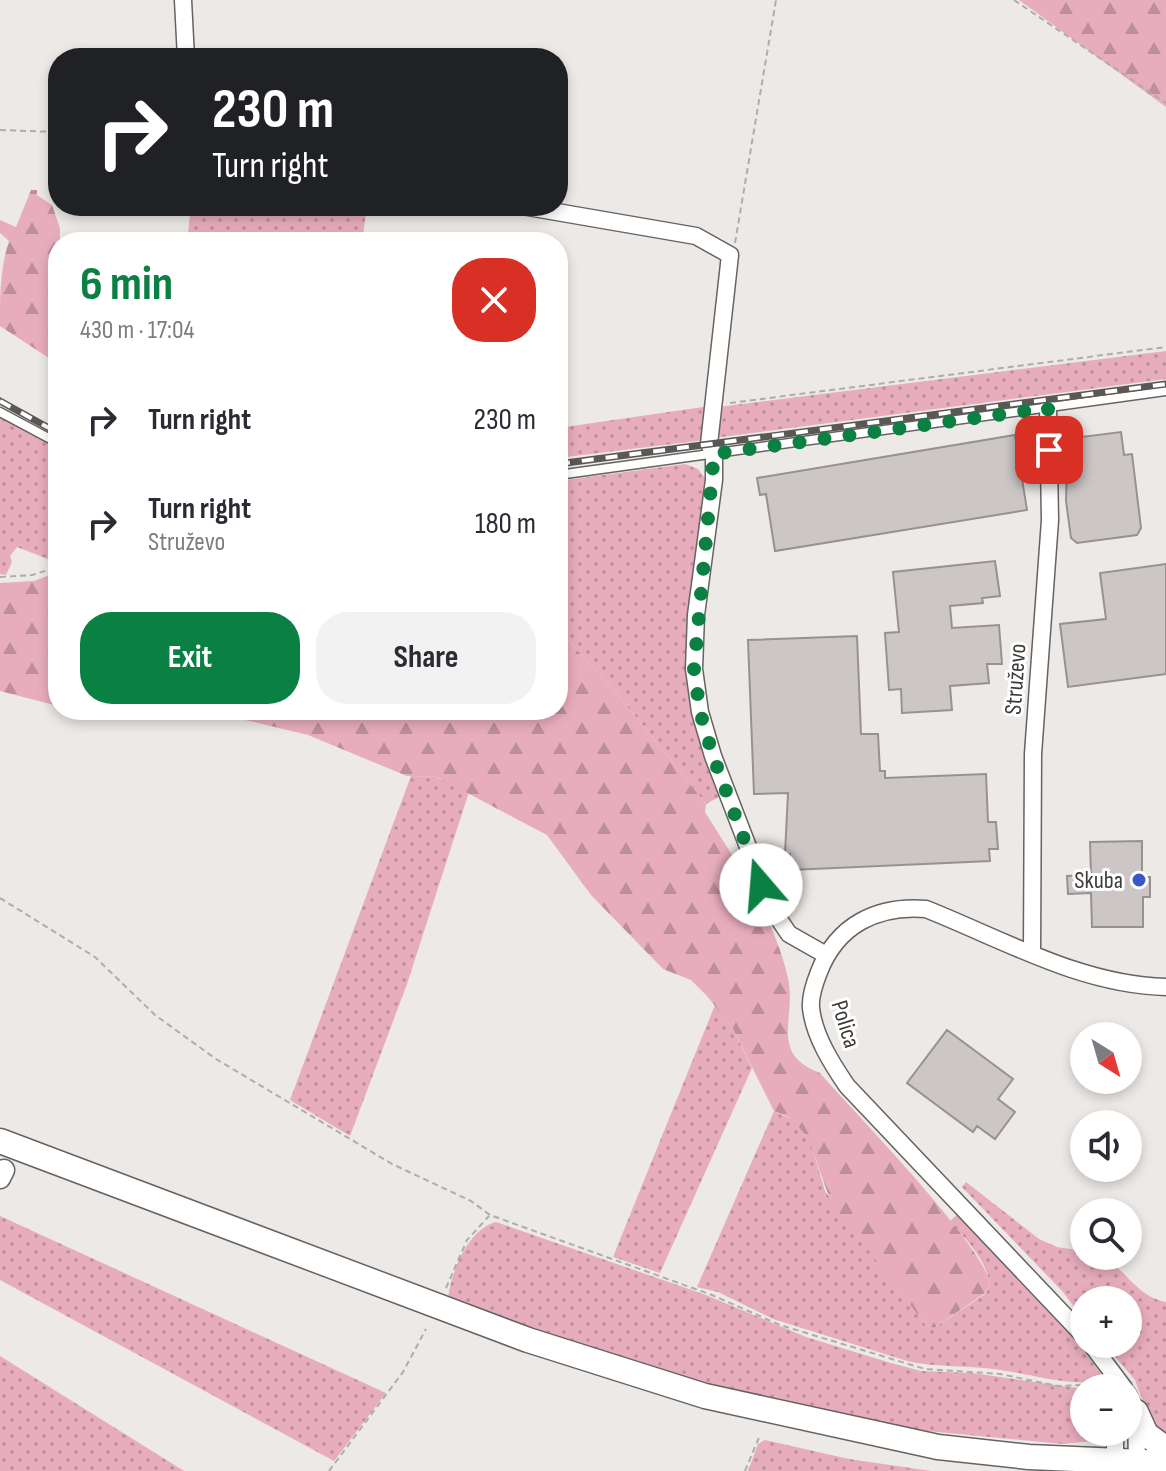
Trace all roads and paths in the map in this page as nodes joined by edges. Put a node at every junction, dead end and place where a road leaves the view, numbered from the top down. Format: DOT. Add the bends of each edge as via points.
graph roads {
  1 [pos="183,0"];
  2 [pos="776,0"];
  3 [pos="1014,0"];
  4 [pos="185,48"];
  5 [pos="1166,103"];
  6 [pos="0,130"];
  7 [pos="48,132"];
  8 [pos="568,214"];
  9 [pos="730,255"];
  10 [pos="1166,347"];
  11 [pos="1166,391"];
  12 [pos="713,404"];
  13 [pos="1048,408"];
  14 [pos="0,412"];
  15 [pos="48,438"];
  16 [pos="714,454"];
  17 [pos="568,474"];
  18 [pos="48,570"];
  19 [pos="0,577"];
  20 [pos="0,898"];
  21 [pos="1032,954"];
  22 [pos="826,955"];
  23 [pos="1166,987"];
  24 [pos="0,1141"];
  25 [pos="490,1215"];
  26 [pos="438,1307"];
  27 [pos="1070,1321"];
  28 [pos="426,1329"];
  29 [pos="1070,1386"];
  30 [pos="1142,1425"];
  31 [pos="760,1435"];
  32 [pos="1120,1446"];
  33 [pos="1128,1446"];
  34 [pos="1166,1449"];
  35 [pos="1126,1463"];
  36 [pos="1166,1463"];
  37 [pos="1073,1465"];
  38 [pos="329,1471"];
  39 [pos="745,1471"];
  1 -- 4 [label="street"];
  2 -- 9 [label="path"];
  3 -- 5 [label="path"];
  6 -- 7 [label="path"];
  8 -- 9 [label="street" via="696,236"];
  9 -- 12 [label="street"];
  10 -- 12 [label="path"];
  11 -- 13 [label="lane"];
  12 -- 16 [label="street" via="709,444"];
  13 -- 16 [label="lane"];
  13 -- 21 [label="street, Struževo" via="1050,520 1033,754"];
  14 -- 15 [label="lane"];
  16 -- 17 [label="lane"];
  16 -- 22 [label="street" via="696,615 694,669 700,712 772,909 789,934"];
  18 -- 19 [label="path"];
  20 -- 25 [label="path" via="95,957 155,1015 216,1059 392,1164"];
  21 -- 22 [label="street, Polica" via="926,909 902,907 859,921"];
  21 -- 23 [label="street, Polica" via="1112,981"];
  22 -- 27 [label="street, Polica" via="810,1007 823,1045 847,1086"];
  24 -- 26 [label="main road"];
  25 -- 26 [label="path" via="467,1240"];
  25 -- 29 [label="path" via="780,1325 925,1369"];
  26 -- 37 [label="main road" via="602,1366 756,1409 938,1447"];
  28 -- 38 [label="path" via="403,1372"];
  30 -- 34 [label="main road"];
  31 -- 39 [label="path"];
  32 -- 35 [label="street"];
  33 -- 35 [label="street"];
  35 -- 36 [label="main road"];
  35 -- 37 [label="main road"];
}
